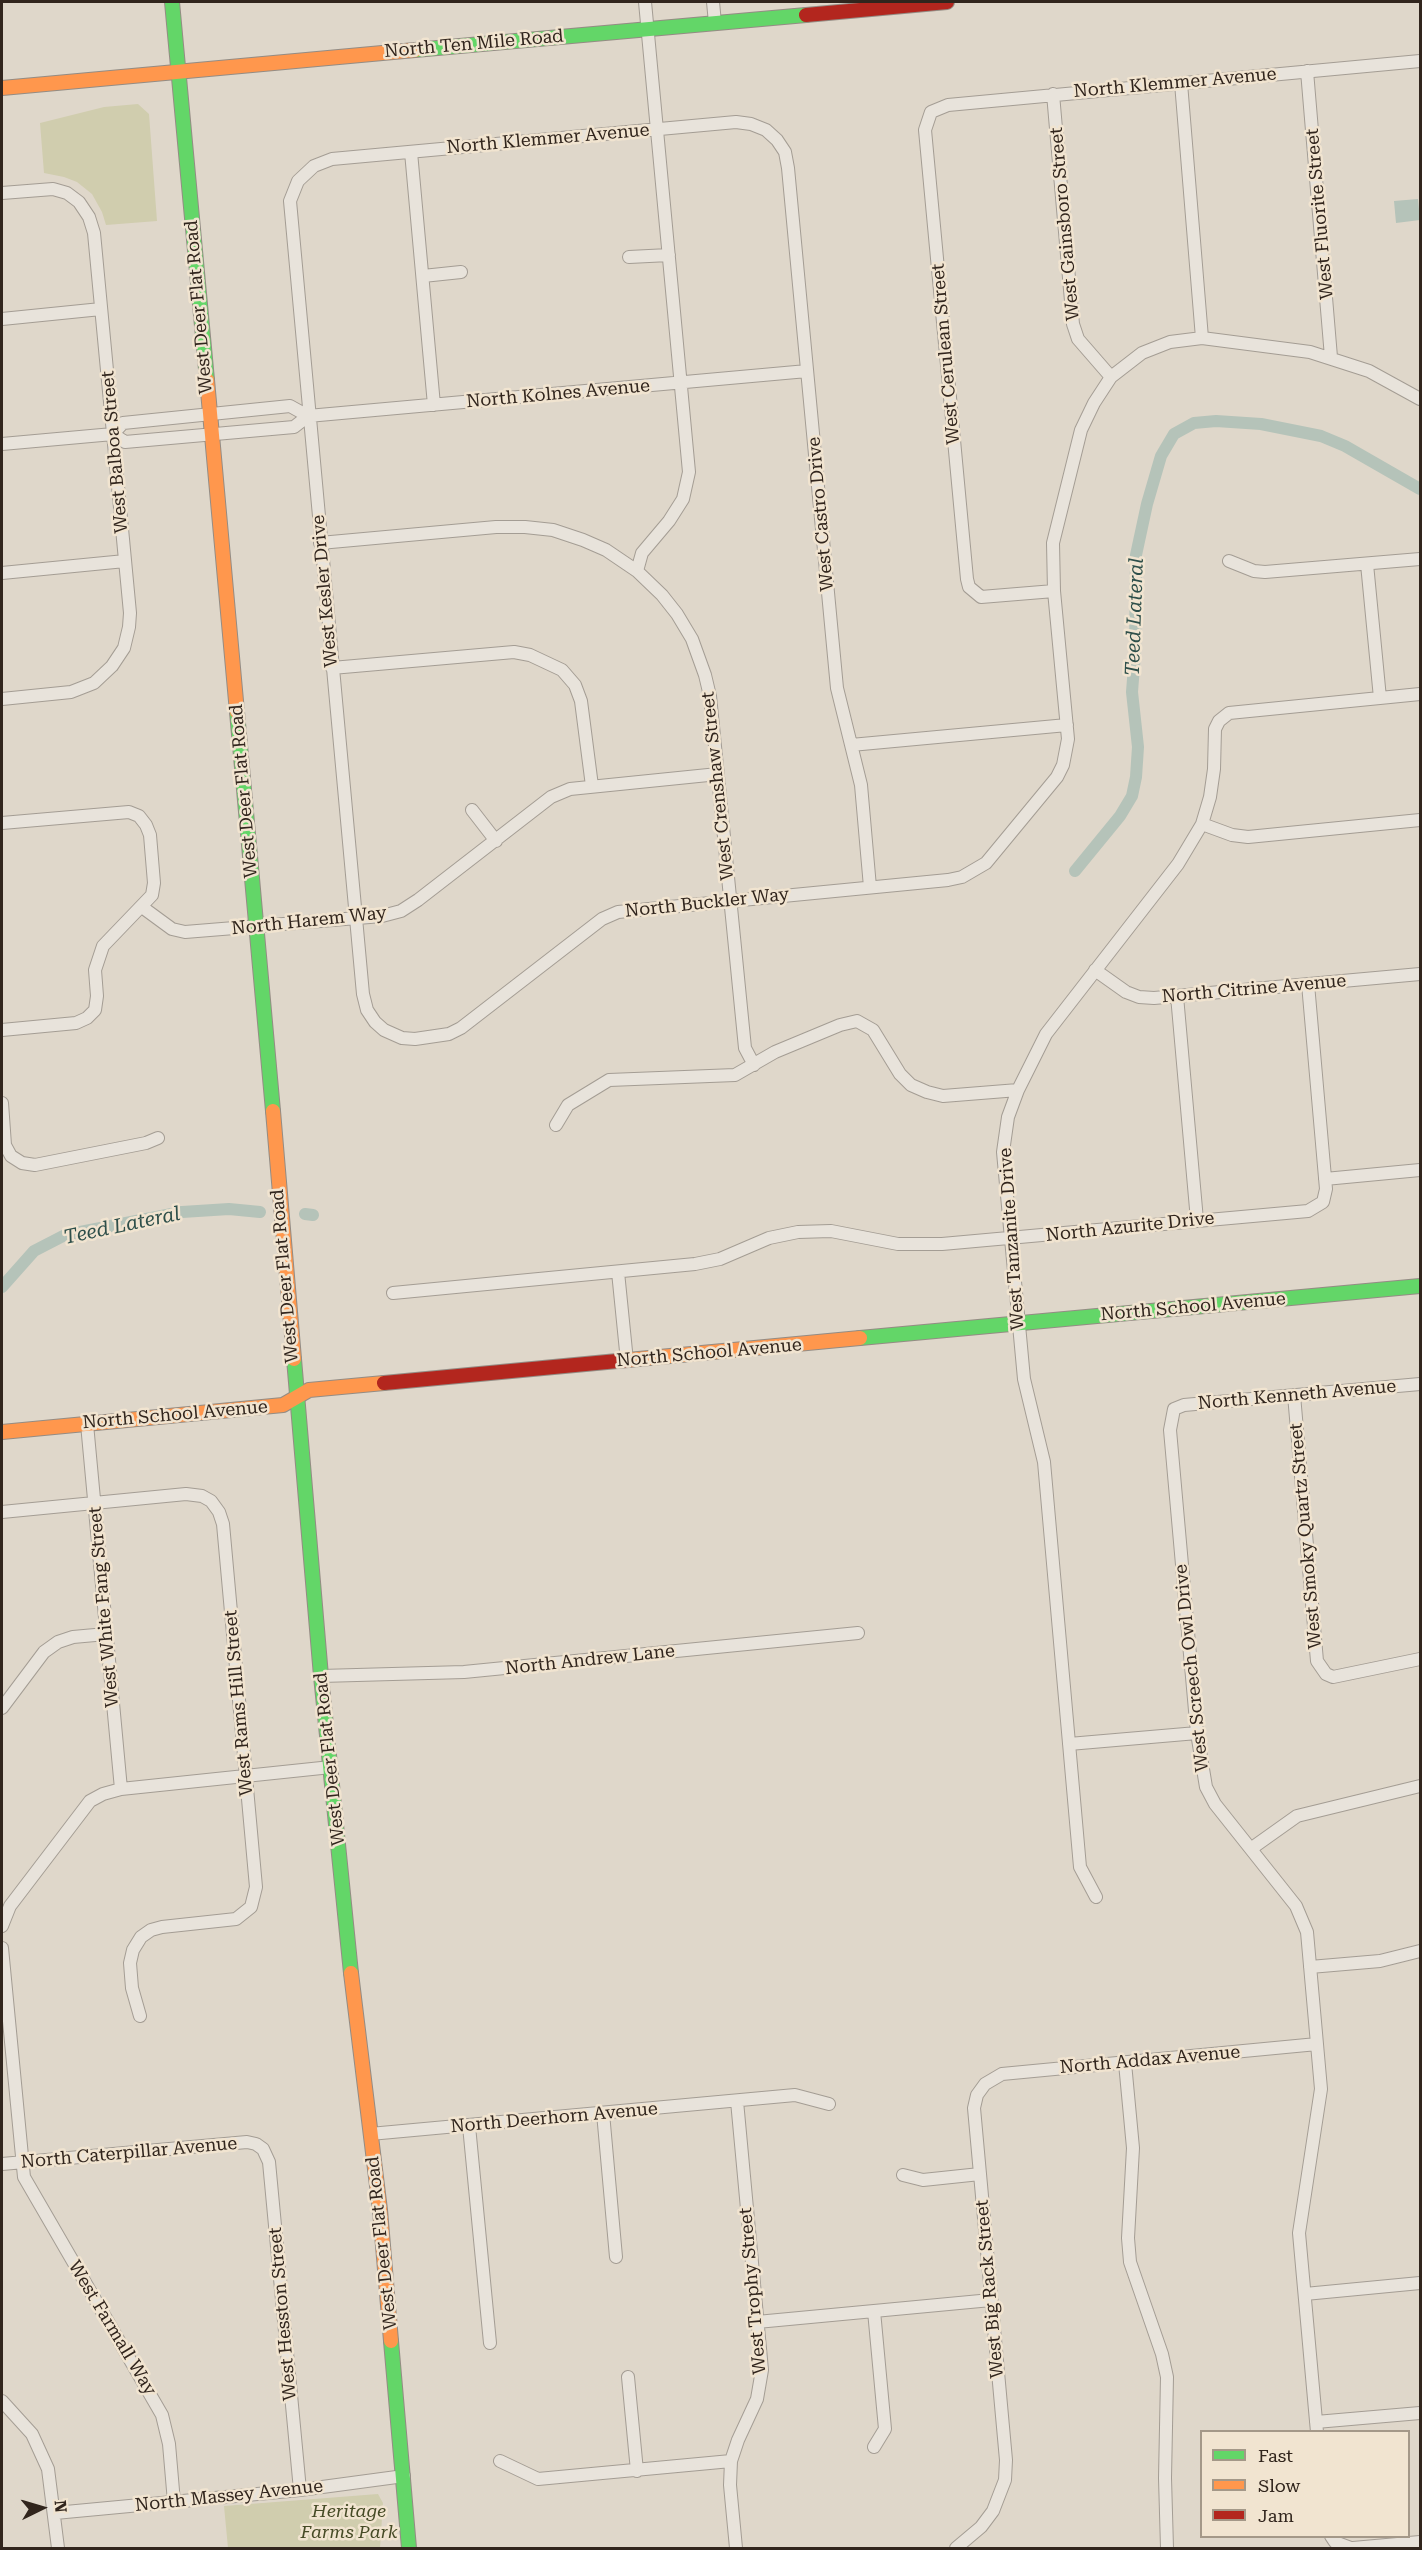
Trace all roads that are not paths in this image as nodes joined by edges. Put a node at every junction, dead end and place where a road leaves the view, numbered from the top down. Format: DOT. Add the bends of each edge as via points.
graph roads {
  1 [pos="172,2"];
  2 [pos="645,2"];
  3 [pos="713,2"];
  4 [pos="947,2"];
  5 [pos="884,4"];
  6 [pos="715,23"];
  7 [pos="647,29"];
  8 [pos="1420,61"];
  9 [pos="178,71"];
  10 [pos="1307,71"];
  11 [pos="1180,83"];
  12 [pos="2,88"];
  13 [pos="1053,94"];
  14 [pos="931,112"];
  15 [pos="657,129"];
  16 [pos="777,140"];
  17 [pos="411,152"];
  18 [pos="314,165"];
  19 [pos="2,193"];
  20 [pos="669,255"];
  21 [pos="629,257"];
  22 [pos="461,272"];
  23 [pos="423,276"];
  24 [pos="101,309"];
  25 [pos="2,319"];
  26 [pos="1202,338"];
  27 [pos="1331,357"];
  28 [pos="807,371"];
  29 [pos="1111,377"];
  30 [pos="682,383"];
  31 [pos="1420,399"];
  32 [pos="434,405"];
  33 [pos="209,414"];
  34 [pos="308,416"];
  35 [pos="113,434"];
  36 [pos="211,434"];
  37 [pos="2,444"];
  38 [pos="320,543"];
  39 [pos="1420,559"];
  40 [pos="125,561"];
  41 [pos="1229,561"];
  42 [pos="1367,564"];
  43 [pos="637,571"];
  44 [pos="2,573"];
  45 [pos="1054,591"];
  46 [pos="332,668"];
  47 [pos="1420,694"];
  48 [pos="1380,698"];
  49 [pos="2,699"];
  50 [pos="1067,725"];
  51 [pos="851,745"];
  52 [pos="718,774"];
  53 [pos="592,786"];
  54 [pos="472,810"];
  55 [pos="1420,820"];
  56 [pos="2,823"];
  57 [pos="1202,824"];
  58 [pos="496,840"];
  59 [pos="870,887"];
  60 [pos="729,900"];
  61 [pos="142,907"];
  62 [pos="356,918"];
  63 [pos="256,926"];
  64 [pos="1095,970"];
  65 [pos="1420,974"];
  66 [pos="1308,984"];
  67 [pos="1176,996"];
  68 [pos="375,1022"];
  69 [pos="2,1030"];
  70 [pos="754,1065"];
  71 [pos="1018,1090"];
  72 [pos="2,1103"];
  73 [pos="555,1125"];
  74 [pos="158,1138"];
  75 [pos="1420,1170"];
  76 [pos="1325,1179"];
  77 [pos="1197,1220"];
  78 [pos="1011,1239"];
  79 [pos="618,1272"];
  80 [pos="1420,1286"];
  81 [pos="393,1293"];
  82 [pos="1019,1324"];
  83 [pos="627,1360"];
  84 [pos="1420,1384"];
  85 [pos="1294,1395"];
  86 [pos="296,1398"];
  87 [pos="1174,1409"];
  88 [pos="87,1424"];
  89 [pos="2,1432"];
  90 [pos="94,1502"];
  91 [pos="2,1512"];
  92 [pos="858,1634"];
  93 [pos="106,1635"];
  94 [pos="1420,1659"];
  95 [pos="321,1676"];
  96 [pos="2,1708"];
  97 [pos="1197,1733"];
  98 [pos="1070,1744"];
  99 [pos="331,1767"];
  100 [pos="246,1778"];
  101 [pos="1420,1786"];
  102 [pos="121,1790"];
  103 [pos="1252,1848"];
  104 [pos="1096,1897"];
  105 [pos="2,1926"];
  106 [pos="2,1948"];
  107 [pos="1420,1951"];
  108 [pos="1310,1967"];
  109 [pos="140,2016"];
  110 [pos="5,2038"];
  111 [pos="1317,2044"];
  112 [pos="1125,2063"];
  113 [pos="985,2084"];
  114 [pos="737,2101"];
  115 [pos="829,2104"];
  116 [pos="603,2113"];
  117 [pos="469,2126"];
  118 [pos="370,2134"];
  119 [pos="256,2144"];
  120 [pos="21,2163"];
  121 [pos="2,2164"];
  122 [pos="980,2174"];
  123 [pos="903,2175"];
  124 [pos="616,2257"];
  125 [pos="1420,2283"];
  126 [pos="1305,2294"];
  127 [pos="991,2300"];
  128 [pos="874,2311"];
  129 [pos="758,2322"];
  130 [pos="490,2343"];
  131 [pos="628,2377"];
  132 [pos="2,2401"];
  133 [pos="1420,2413"];
  134 [pos="1317,2427"];
  135 [pos="874,2447"];
  136 [pos="500,2461"];
  137 [pos="731,2461"];
  138 [pos="637,2471"];
  139 [pos="404,2476"];
  140 [pos="300,2490"];
  141 [pos="174,2502"];
  142 [pos="55,2513"];
  143 [pos="1333,2539"];
  144 [pos="1420,2542"];
  145 [pos="58,2548"];
  146 [pos="409,2548"];
  147 [pos="736,2548"];
  148 [pos="956,2548"];
  149 [pos="1167,2548"];
  150 [pos="1352,2548"];
  1 -- 9 [label="main road, West Deer Flat Road"];
  2 -- 7 [label="street"];
  3 -- 6 [label="street"];
  4 -- 5 [label="main road, North Ten Mile Road"];
  5 -- 6 [label="main road, North Ten Mile Road"];
  6 -- 7 [label="main road, North Ten Mile Road"];
  7 -- 9 [label="main road, North Ten Mile Road"];
  7 -- 15 [label="street"];
  8 -- 10 [label="street, North Klemmer Avenue"];
  9 -- 12 [label="main road, North Ten Mile Road"];
  9 -- 33 [label="main road, West Deer Flat Road"];
  10 -- 11 [label="street, North Klemmer Avenue"];
  10 -- 27 [label="street, West Fluorite Street"];
  11 -- 13 [label="street, North Klemmer Avenue"];
  11 -- 26 [label="street"];
  13 -- 14 [label="street, North Klemmer Avenue" via="948,105"];
  13 -- 29 [label="street, West Gainsboro Street" via="1073,324 1078,339"];
  14 -- 45 [label="street, West Cerulean Street" via="925,130 967,579 981,597"];
  15 -- 16 [label="street, North Klemmer Avenue" via="736,122 766,130"];
  15 -- 17 [label="street, North Klemmer Avenue"];
  15 -- 20 [label="street"];
  16 -- 28 [label="street, West Castro Drive" via="788,168"];
  17 -- 18 [label="street, North Klemmer Avenue" via="332,159"];
  17 -- 23 [label="street"];
  18 -- 34 [label="street, West Kesler Drive" via="298,181 290,201"];
  19 -- 24 [label="street, West Balboa Street" via="53,189 79,202 94,233"];
  20 -- 21 [label="street"];
  20 -- 30 [label="street"];
  22 -- 23 [label="street"];
  23 -- 32 [label="street"];
  24 -- 25 [label="street"];
  24 -- 35 [label="street, West Balboa Street"];
  26 -- 27 [label="street, North Buckler Way"];
  26 -- 29 [label="street, North Buckler Way" via="1156,346"];
  27 -- 31 [label="street, North Buckler Way" via="1369,370"];
  28 -- 30 [label="street, North Kolnes Avenue"];
  28 -- 51 [label="street, West Castro Drive" via="837,688"];
  29 -- 45 [label="street, North Buckler Way" via="1081,430 1053,543"];
  30 -- 32 [label="street, North Kolnes Avenue"];
  30 -- 43 [label="street" via="689,472 683,499 642,554"];
  32 -- 34 [label="street, North Kolnes Avenue"];
  33 -- 34 [label="street, North Kolnes Avenue" via="290,406"];
  33 -- 35 [label="street, North Kolnes Avenue" via="123,423"];
  33 -- 36 [label="main road, West Deer Flat Road"];
  34 -- 36 [label="street, North Kolnes Avenue" via="294,426"];
  34 -- 38 [label="street, West Kesler Drive"];
  35 -- 36 [label="street, North Kolnes Avenue" via="125,442"];
  35 -- 37 [label="street, North Kolnes Avenue"];
  35 -- 40 [label="street, West Balboa Street"];
  36 -- 63 [label="main road, West Deer Flat Road"];
  38 -- 43 [label="street, West Crenshaw Street" via="496,526 525,527 583,540"];
  38 -- 46 [label="street, West Kesler Drive"];
  39 -- 42 [label="street"];
  40 -- 44 [label="street"];
  40 -- 49 [label="street, West Balboa Street" via="129,627 124,648 112,666 94,682 71,692"];
  41 -- 42 [label="street" via="1265,572"];
  42 -- 48 [label="street"];
  43 -- 52 [label="street, West Crenshaw Street" via="677,614 698,652 710,696"];
  45 -- 50 [label="street, North Buckler Way"];
  46 -- 53 [label="street" via="514,652 530,655 562,670 575,685 581,701"];
  46 -- 62 [label="street, West Kesler Drive"];
  47 -- 48 [label="street"];
  48 -- 57 [label="street, West Tanzanite Drive" via="1229,713 1215,729 1215,769"];
  50 -- 51 [label="street"];
  50 -- 59 [label="street, North Buckler Way" via="1066,753 1057,777 986,863 948,880"];
  51 -- 59 [label="street, West Castro Drive" via="861,785"];
  52 -- 53 [label="street, North Harem Way"];
  52 -- 60 [label="street, West Crenshaw Street"];
  53 -- 58 [label="street, North Harem Way" via="551,797"];
  54 -- 58 [label="street"];
  55 -- 57 [label="street" via="1248,837"];
  56 -- 61 [label="street" via="119,812 139,816 150,835 154,882 152,895"];
  57 -- 64 [label="street, West Tanzanite Drive" via="1178,864"];
  58 -- 62 [label="street, North Harem Way" via="401,911"];
  59 -- 60 [label="street, North Buckler Way"];
  60 -- 68 [label="street, North Buckler Way" via="633,909 602,919 449,1034 402,1038"];
  60 -- 70 [label="street, West Crenshaw Street" via="745,1048"];
  61 -- 63 [label="street, North Harem Way" via="172,928 185,932"];
  61 -- 69 [label="street" via="100,952 95,970 97,996 94,1010 87,1018 76,1023"];
  62 -- 63 [label="street, North Harem Way"];
  62 -- 68 [label="street, West Kesler Drive" via="363,994"];
  63 -- 86 [label="main road, West Deer Flat Road"];
  64 -- 67 [label="street, North Citrine Avenue" via="1125,992 1139,997"];
  64 -- 71 [label="street, West Tanzanite Drive" via="1046,1034"];
  65 -- 66 [label="street, North Citrine Avenue"];
  66 -- 67 [label="street, North Citrine Avenue"];
  66 -- 76 [label="street"];
  67 -- 77 [label="street"];
  70 -- 71 [label="street" via="775,1052 857,1021 873,1030 900,1074 911,1085 927,1092 943,1096"];
  70 -- 73 [label="street" via="723,1077 609,1080 568,1105"];
  71 -- 78 [label="street, West Tanzanite Drive" via="1008,1117 1003,1152"];
  72 -- 74 [label="street" via="5,1145 22,1164"];
  75 -- 76 [label="street"];
  76 -- 77 [label="street, North Azurite Drive" via="1323,1202 1308,1211"];
  77 -- 78 [label="street, North Azurite Drive"];
  78 -- 79 [label="street, North Azurite Drive" via="898,1244 831,1232 798,1232 769,1238 720,1259"];
  78 -- 82 [label="street, West Tanzanite Drive"];
  79 -- 81 [label="street, North Azurite Drive"];
  79 -- 83 [label="street"];
  80 -- 82 [label="main road, North School Avenue"];
  82 -- 83 [label="main road, North School Avenue"];
  82 -- 98 [label="street, West Tanzanite Drive" via="1024,1379 1044,1462"];
  83 -- 86 [label="main road, North School Avenue" via="309,1390"];
  84 -- 85 [label="street, North Kenneth Avenue"];
  85 -- 87 [label="street, North Kenneth Avenue"];
  85 -- 94 [label="street, West Smoky Quartz Street" via="1317,1661 1326,1674 1342,1677"];
  86 -- 88 [label="main road, North School Avenue" via="283,1405"];
  86 -- 95 [label="main road, West Deer Flat Road"];
  87 -- 97 [label="street, West Screech Owl Drive" via="1170,1430"];
  88 -- 89 [label="main road, North School Avenue"];
  88 -- 90 [label="street, West White Fang Street"];
  90 -- 91 [label="street"];
  90 -- 93 [label="street, West White Fang Street"];
  90 -- 100 [label="street, West Rams Hill Street" via="186,1494 202,1496 219,1512"];
  92 -- 95 [label="street, North Andrew Lane" via="464,1672"];
  93 -- 96 [label="street" via="58,1642 44,1652"];
  93 -- 102 [label="street, West White Fang Street"];
  95 -- 99 [label="main road, West Deer Flat Road"];
  97 -- 98 [label="street"];
  97 -- 103 [label="street, West Screech Owl Drive" via="1206,1787 1215,1804"];
  98 -- 104 [label="street, West Tanzanite Drive" via="1080,1867"];
  99 -- 100 [label="street"];
  99 -- 118 [label="main road, West Deer Flat Road"];
  100 -- 102 [label="street"];
  100 -- 109 [label="street, West Rams Hill Street" via="256,1887 251,1907 236,1919 162,1927 141,1937 130,1963"];
  101 -- 103 [label="street" via="1297,1816"];
  102 -- 105 [label="street" via="90,1801 10,1906"];
  103 -- 108 [label="street, West Screech Owl Drive" via="1302,1918"];
  106 -- 110 [label="street, West Farmall Way"];
  107 -- 108 [label="street" via="1380,1960"];
  108 -- 111 [label="street, West Screech Owl Drive"];
  110 -- 120 [label="street, West Farmall Way"];
  111 -- 112 [label="street, North Addax Avenue"];
  111 -- 126 [label="street, West Screech Owl Drive" via="1321,2090 1299,2233"];
  112 -- 113 [label="street, North Addax Avenue" via="1002,2074"];
  112 -- 149 [label="street" via="1133,2148 1130,2262 1167,2377"];
  113 -- 122 [label="street, West Big Rack Street" via="974,2108"];
  114 -- 115 [label="street, North Deerhorn Avenue" via="795,2095"];
  114 -- 116 [label="street, North Deerhorn Avenue"];
  114 -- 129 [label="street, West Trophy Street"];
  116 -- 117 [label="street, North Deerhorn Avenue"];
  116 -- 124 [label="street"];
  117 -- 118 [label="street, North Deerhorn Avenue"];
  117 -- 130 [label="street"];
  118 -- 139 [label="main road, West Deer Flat Road"];
  119 -- 120 [label="street, North Caterpillar Avenue"];
  119 -- 140 [label="street, West Hesston Street" via="269,2162"];
  120 -- 121 [label="street, North Caterpillar Avenue"];
  120 -- 141 [label="street, West Farmall Way" via="30,2190 162,2415"];
  122 -- 123 [label="street" via="923,2180"];
  122 -- 127 [label="street, West Big Rack Street"];
  125 -- 126 [label="street"];
  126 -- 134 [label="street, West Screech Owl Drive"];
  127 -- 128 [label="street"];
  127 -- 148 [label="street, West Big Rack Street" via="1005,2480 993,2511"];
  128 -- 129 [label="street"];
  128 -- 135 [label="street" via="885,2429"];
  129 -- 137 [label="street, West Trophy Street" via="761,2386"];
  131 -- 138 [label="street"];
  132 -- 142 [label="street" via="39,2445 48,2469"];
  133 -- 134 [label="street"];
  136 -- 138 [label="street" via="538,2479"];
  137 -- 138 [label="street"];
  137 -- 147 [label="street, West Trophy Street"];
  139 -- 140 [label="street, North Massey Avenue"];
  139 -- 146 [label="main road, West Deer Flat Road"];
  140 -- 141 [label="street, North Massey Avenue"];
  141 -- 142 [label="street, North Massey Avenue"];
  142 -- 145 [label="street"];
  143 -- 150 [label="street"];
  144 -- 150 [label="street"];
}
